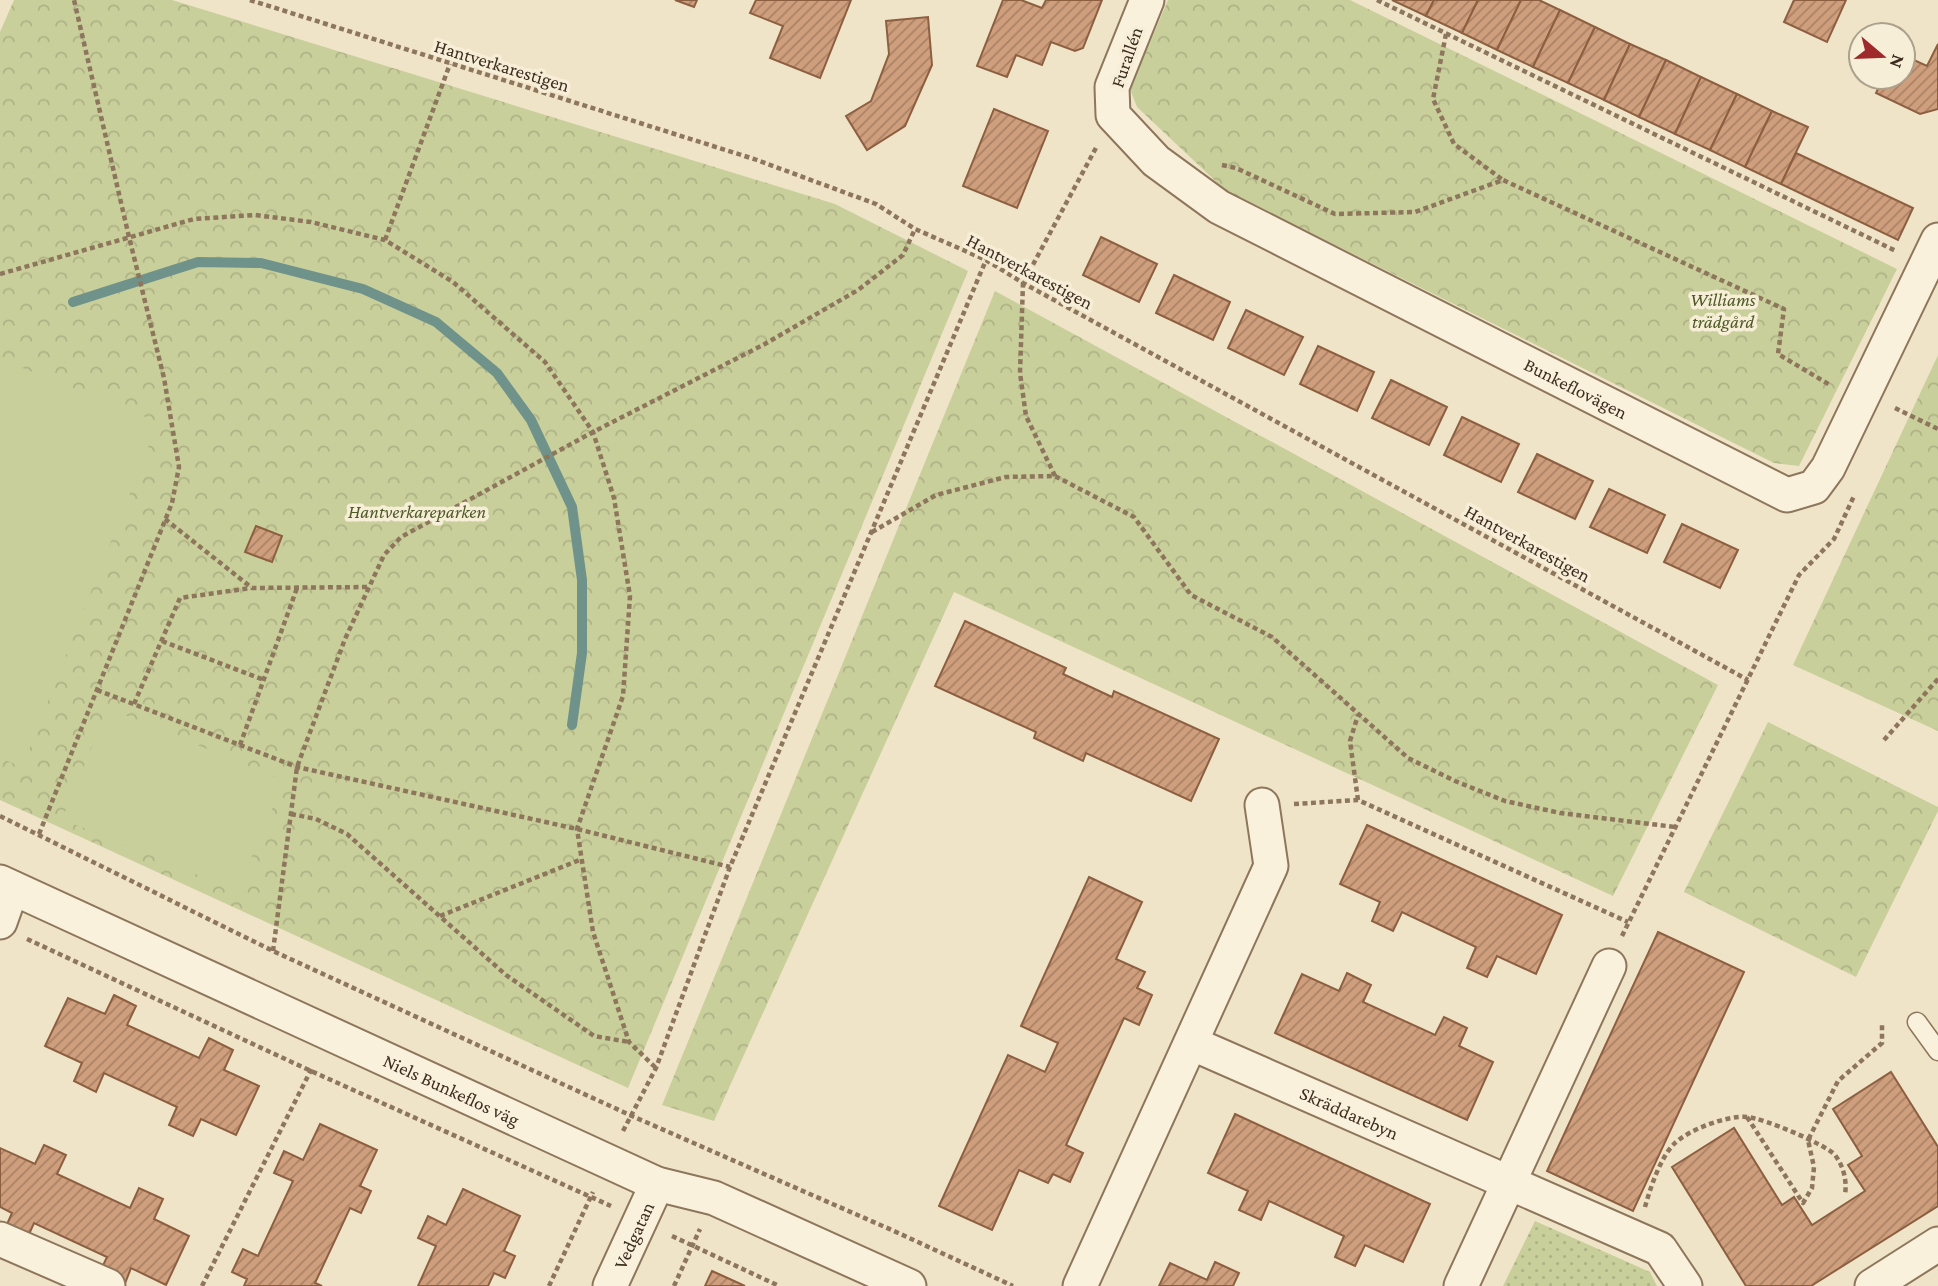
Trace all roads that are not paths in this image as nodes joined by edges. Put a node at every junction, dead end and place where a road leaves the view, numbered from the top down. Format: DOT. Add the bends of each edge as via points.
graph roads {
  1 [pos="1147,0"];
  2 [pos="1114,115"];
  3 [pos="1932,253"];
  4 [pos="1262,805"];
  5 [pos="6,885"];
  6 [pos="12,930"];
  7 [pos="1609,966"];
  8 [pos="1917,1022"];
  9 [pos="1191,1043"];
  10 [pos="1938,1051"];
  11 [pos="1509,1182"];
  12 [pos="657,1184"];
  13 [pos="0,1239"];
  14 [pos="1938,1244"];
  15 [pos="108,1286"];
  16 [pos="610,1286"];
  17 [pos="908,1286"];
  18 [pos="1080,1286"];
  19 [pos="1461,1286"];
  20 [pos="1685,1286"];
  21 [pos="1872,1286"];
  1 -- 2 [label="street, Furallén" via="1112,87"];
  2 -- 3 [label="street, Bunkeflovägen" via="1156,161 1219,207 1787,495 1814,486 1828,468"];
  4 -- 9 [label="street" via="1271,866"];
  5 -- 6 [label="street"];
  5 -- 12 [label="street, Niels Bunkeflos väg"];
  7 -- 11 [label="street"];
  8 -- 10 [label="lane"];
  9 -- 11 [label="street, Skräddarebyn"];
  9 -- 18 [label="street"];
  11 -- 19 [label="street"];
  11 -- 20 [label="street, Skräddarebyn" via="1660,1249"];
  12 -- 16 [label="street, Vedgatan"];
  12 -- 17 [label="street, Niels Bunkeflos väg" via="714,1198"];
  13 -- 15 [label="street"];
  14 -- 21 [label="street"];
}
